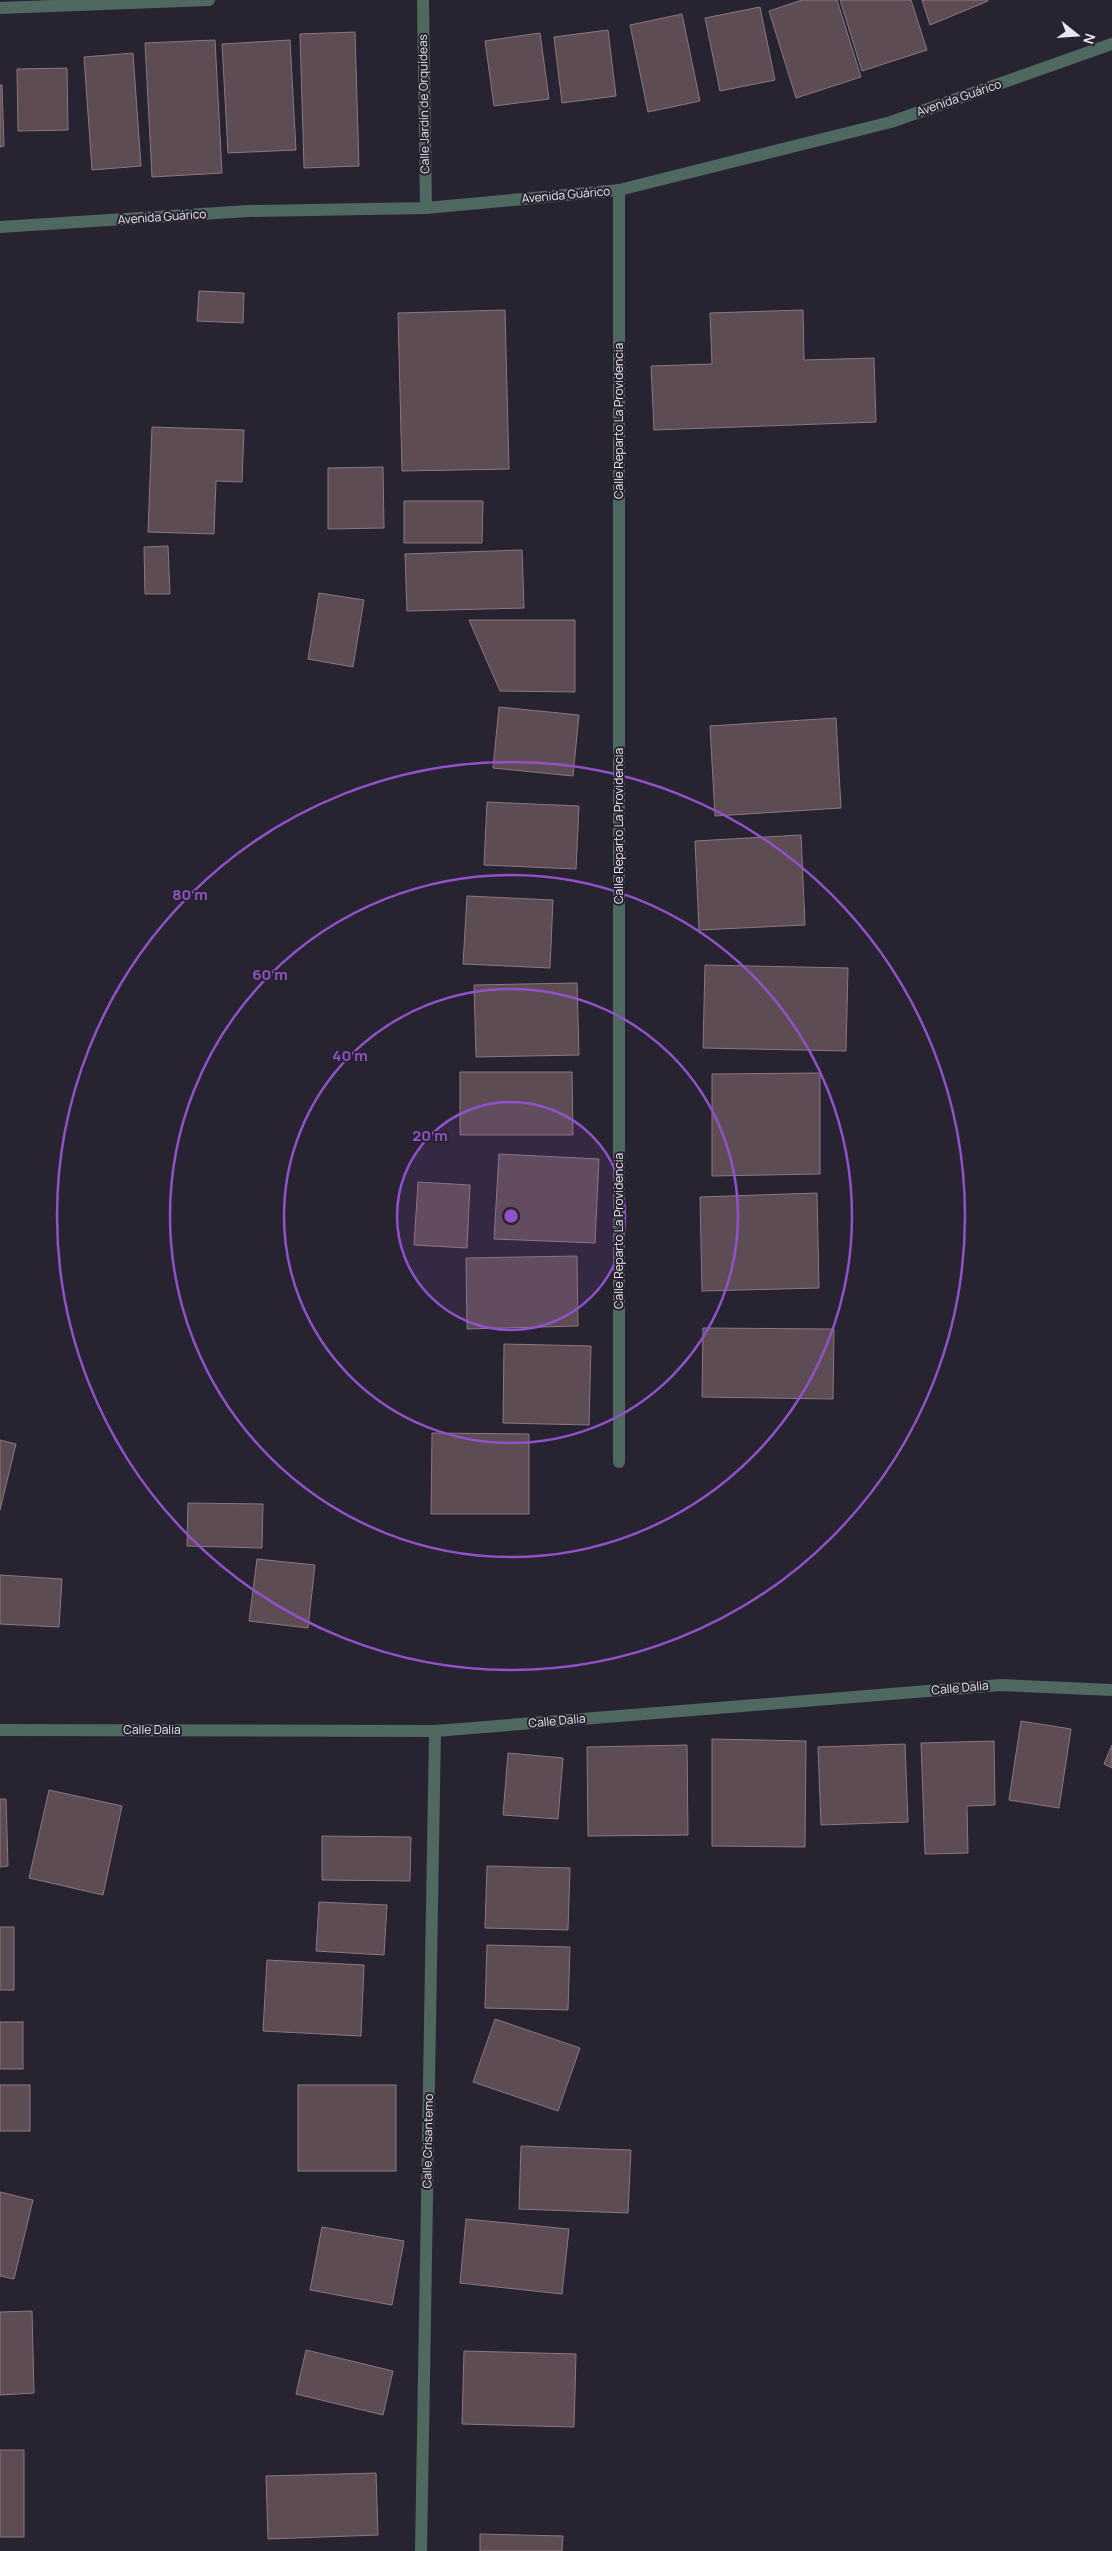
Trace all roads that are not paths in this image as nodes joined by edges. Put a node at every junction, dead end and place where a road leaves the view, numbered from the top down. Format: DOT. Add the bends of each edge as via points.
graph roads {
  1 [pos="209,0"];
  2 [pos="423,0"];
  3 [pos="75,2"];
  4 [pos="0,8"];
  5 [pos="1112,44"];
  6 [pos="619,190"];
  7 [pos="426,208"];
  8 [pos="0,227"];
  9 [pos="620,1462"];
  10 [pos="1112,1690"];
  11 [pos="0,1730"];
  12 [pos="435,1731"];
  13 [pos="421,2551"];
  1 -- 3 [label="street"];
  2 -- 7 [label="street, Calle Jardín de Orquídeas"];
  3 -- 4 [label="street"];
  5 -- 6 [label="street, Avenida Guárico" via="891,122"];
  6 -- 7 [label="street, Avenida Guárico"];
  6 -- 9 [label="street, Calle Reparto La Providencia"];
  7 -- 8 [label="street, Avenida Guárico" via="248,212"];
  10 -- 12 [label="street, Calle Dalia" via="1001,1685"];
  11 -- 12 [label="street, Calle Dalia"];
  12 -- 13 [label="street, Calle Crisantemo"];
}
